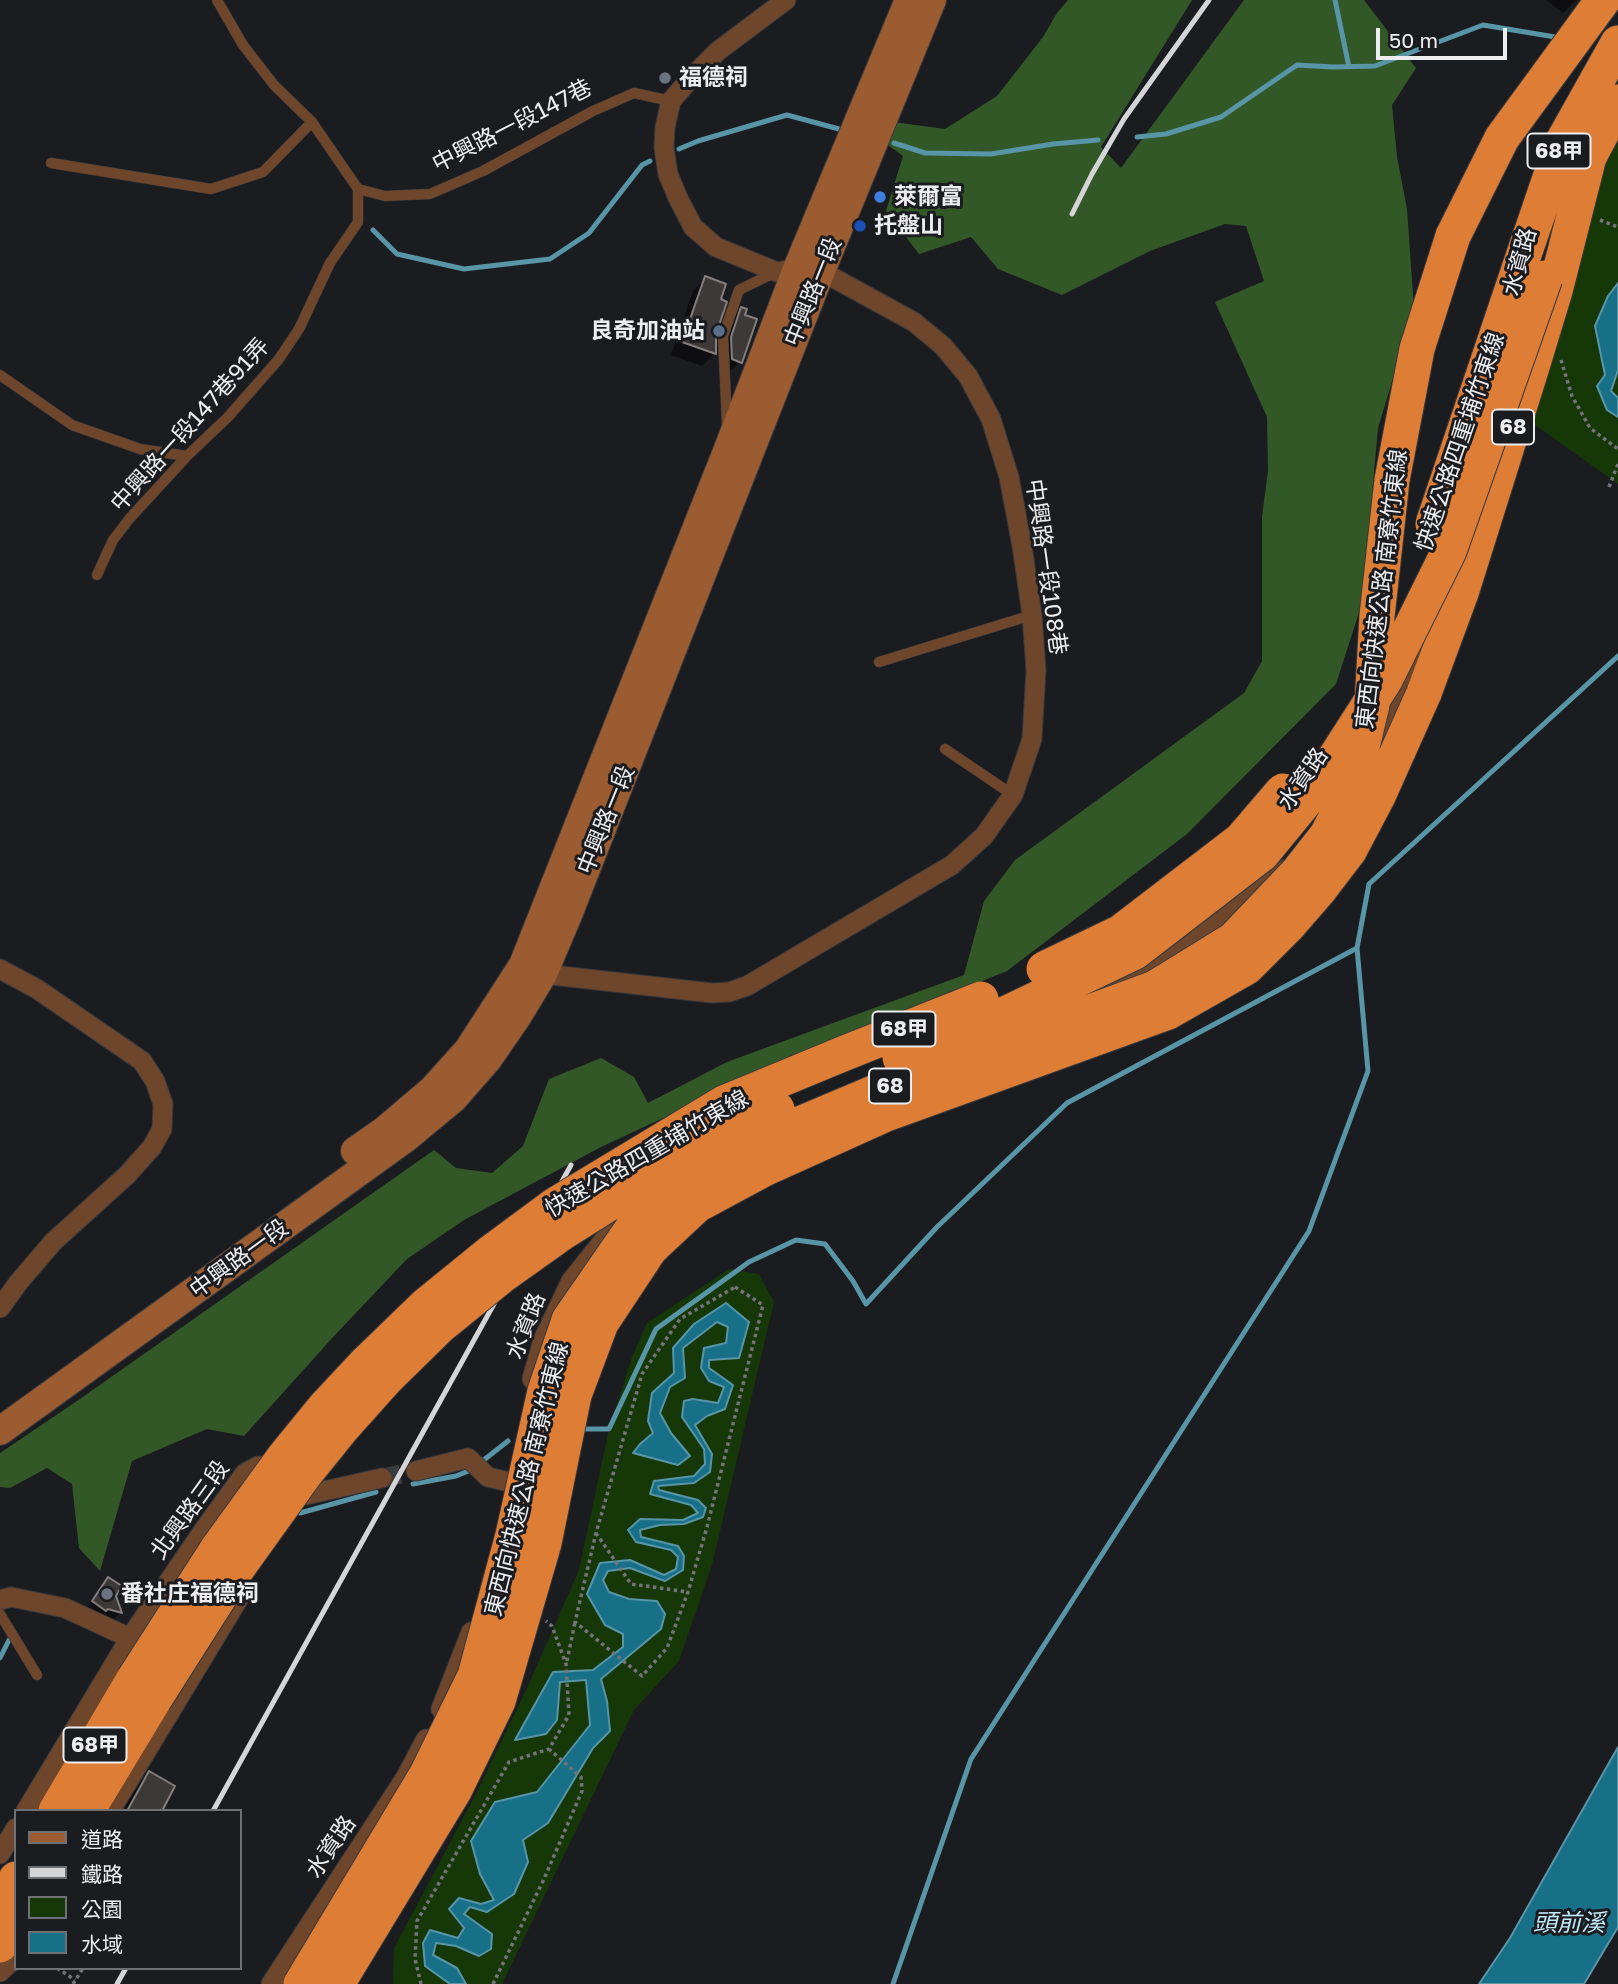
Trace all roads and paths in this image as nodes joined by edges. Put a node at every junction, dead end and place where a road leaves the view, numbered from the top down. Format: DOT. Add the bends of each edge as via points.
graph roads {
  1 [pos="218,0"];
  2 [pos="786,0"];
  3 [pos="908,0"];
  4 [pos="932,0"];
  5 [pos="1603,0"];
  6 [pos="1618,43"];
  7 [pos="1618,76"];
  8 [pos="671,101"];
  9 [pos="1618,102"];
  10 [pos="312,122"];
  11 [pos="1588,157"];
  12 [pos="51,163"];
  13 [pos="358,189"];
  14 [pos="1599,219"];
  15 [pos="1618,227"];
  16 [pos="798,270"];
  17 [pos="1532,273"];
  18 [pos="1561,360"];
  19 [pos="0,375"];
  20 [pos="729,449"];
  21 [pos="1618,449"];
  22 [pos="187,456"];
  23 [pos="1618,464"];
  24 [pos="1609,487"];
  25 [pos="97,575"];
  26 [pos="1032,615"];
  27 [pos="879,662"];
  28 [pos="1414,663"];
  29 [pos="945,749"];
  30 [pos="1013,795"];
  31 [pos="1255,887"];
  32 [pos="0,969"];
  33 [pos="543,974"];
  34 [pos="1063,1005"];
  35 [pos="0,1308"];
  36 [pos="0,1407"];
  37 [pos="0,1431"];
  38 [pos="416,1471"];
  39 [pos="382,1478"];
  40 [pos="508,1481"];
  41 [pos="542,1490"];
  42 [pos="297,1496"];
  43 [pos="596,1533"];
  44 [pos="517,1592"];
  45 [pos="688,1592"];
  46 [pos="0,1600"];
  47 [pos="0,1614"];
  48 [pos="575,1622"];
  49 [pos="130,1638"];
  50 [pos="566,1664"];
  51 [pos="37,1675"];
  52 [pos="144,1690"];
  53 [pos="549,1749"];
  54 [pos="27,1809"];
  55 [pos="57,1809"];
  56 [pos="88,1809"];
  57 [pos="111,1809"];
  58 [pos="14,1831"];
  59 [pos="0,1854"];
  60 [pos="14,1882"];
  61 [pos="0,1907"];
  62 [pos="316,1914"];
  63 [pos="14,1928"];
  64 [pos="0,1945"];
  65 [pos="14,1959"];
  66 [pos="59,1970"];
  67 [pos="0,1972"];
  68 [pos="74,1982"];
  69 [pos="271,1984"];
  70 [pos="301,1984"];
  71 [pos="337,1984"];
  72 [pos="421,1984"];
  73 [pos="492,1984"];
  1 -- 10 [label="lane" via="266,75"];
  2 -- 8 [label="street" via="718,51"];
  3 -- 16 [label="main road, 中興路一段"];
  4 -- 16 [label="main road, 中興路一段"];
  5 -- 70 [label="highway, 東西向快速公路 南寮竹東線 / 68, bridge" via="1502,138 1453,236 1417,349 1392,480 1372,705 1353,785 1327,835 1233,940 1154,988 880,1090 752,1144 684,1182 632,1229 569,1320 544,1391 513,1535 475,1676 427,1774"];
  6 -- 17 [label="highway, 68甲" via="1562,143"];
  7 -- 28 [label="street, 水資路" via="1562,200 1487,487 1445,601"];
  8 -- 13 [label="lane, 中興路一段147巷" via="634,93 430,194 385,196"];
  8 -- 16 [label="street" via="664,148 668,174 693,227 716,247"];
  9 -- 11 [label="highway, 東西向快速公路 南寮竹東線 / 68"];
  10 -- 12 [label="lane" via="263,172 211,189"];
  10 -- 13 [label="lane"];
  11 -- 17 [label="highway, 68甲"];
  11 -- 71 [label="highway, 東西向快速公路 南寮竹東線 / 68, bridge" via="1555,291 1461,593 1424,693 1349,852 1287,927 1247,967 1217,985 1168,1012 886,1114 764,1169 697,1205 650,1250 601,1323 574,1395 544,1543 498,1700 454,1791"];
  13 -- 22 [label="lane, 中興路一段147巷91弄" via="358,222 330,263 299,329 228,417"];
  14 -- 15 [label="path"];
  16 -- 20 [label="main road, 中興路一段"];
  16 -- 20 [label="lane" via="739,290 723,336"];
  16 -- 26 [label="street, 中興路一段108巷" via="914,322 943,346 968,376 991,419 1009,477"];
  16 -- 33 [label="main road, 中興路一段" via="617,793"];
  17 -- 52 [label="highway, 快速公路四重埔竹東線 / 68甲, bridge" via="1449,551 1385,680 1313,792 1262,854 1135,952 1005,1014 732,1127 503,1275 439,1327 343,1427"];
  18 -- 21 [label="path" via="1572,396 1590,428"];
  19 -- 22 [label="lane" via="72,425 140,449"];
  20 -- 36 [label="main road, 中興路一段" via="523,965 468,1050 432,1090 385,1130"];
  22 -- 25 [label="lane, 中興路一段147巷91弄" via="113,540"];
  23 -- 24 [label="path"];
  26 -- 27 [label="lane"];
  26 -- 30 [label="street, 中興路一段108巷" via="1036,670 1032,739"];
  28 -- 31 [label="street, 水資路"];
  28 -- 31 [label="street, 水資路" via="1367,789 1339,841"];
  29 -- 30 [label="lane"];
  30 -- 33 [label="street, 中興路一段108巷" via="984,836 951,864 747,986 712,993"];
  31 -- 34 [label="street, 水資路" via="1181,947 1143,970"];
  32 -- 35 [label="street" via="142,1061 163,1104 163,1129 127,1175 53,1242"];
  33 -- 37 [label="main road, 中興路一段" via="488,1059 453,1099"];
  34 -- 40 [label="street, 水資路" via="740,1139 664,1182 621,1218 570,1281 543,1340"];
  34 -- 41 [label="street, 水資路" via="752,1165 682,1205 643,1239 586,1320 561,1394"];
  38 -- 40 [label="street" via="468,1458 488,1477"];
  39 -- 42 [label="street"];
  40 -- 41 [label="street"];
  40 -- 62 [label="street, 水資路" via="482,1597 444,1704 406,1777"];
  41 -- 44 [label="street, 水資路"];
  42 -- 49 [label="street, 北興路三段" via="292,1485 265,1466 245,1473"];
  42 -- 57 [label="street" via="295,1508"];
  43 -- 45 [label="path" via="631,1584"];
  43 -- 45 [label="path" via="642,1374 680,1319 735,1287 763,1305"];
  43 -- 48 [label="path"];
  44 -- 50 [label="path" via="552,1626"];
  44 -- 62 [label="street, 水資路" via="488,1687 433,1799 403,1847"];
  45 -- 48 [label="path" via="667,1648 642,1676"];
  46 -- 49 [label="street" via="11,1597 65,1608"];
  47 -- 51 [label="lane"];
  48 -- 50 [label="path"];
  49 -- 54 [label="street, 北興路三段"];
  50 -- 53 [label="path" via="569,1715"];
  52 -- 55 [label="highway, 快速公路四重埔竹東線 / 68甲"];
  52 -- 56 [label="highway, 快速公路四重埔竹東線 / 68甲"];
  53 -- 72 [label="path" via="509,1762 417,1921 415,1959"];
  53 -- 73 [label="path" via="581,1777 582,1791"];
  58 -- 59 [label="street"];
  60 -- 61 [label="highway"];
  62 -- 69 [label="street, 水資路"];
  63 -- 64 [label="highway"];
  65 -- 67 [label="street"];
  66 -- 68 [label="path"];
}
